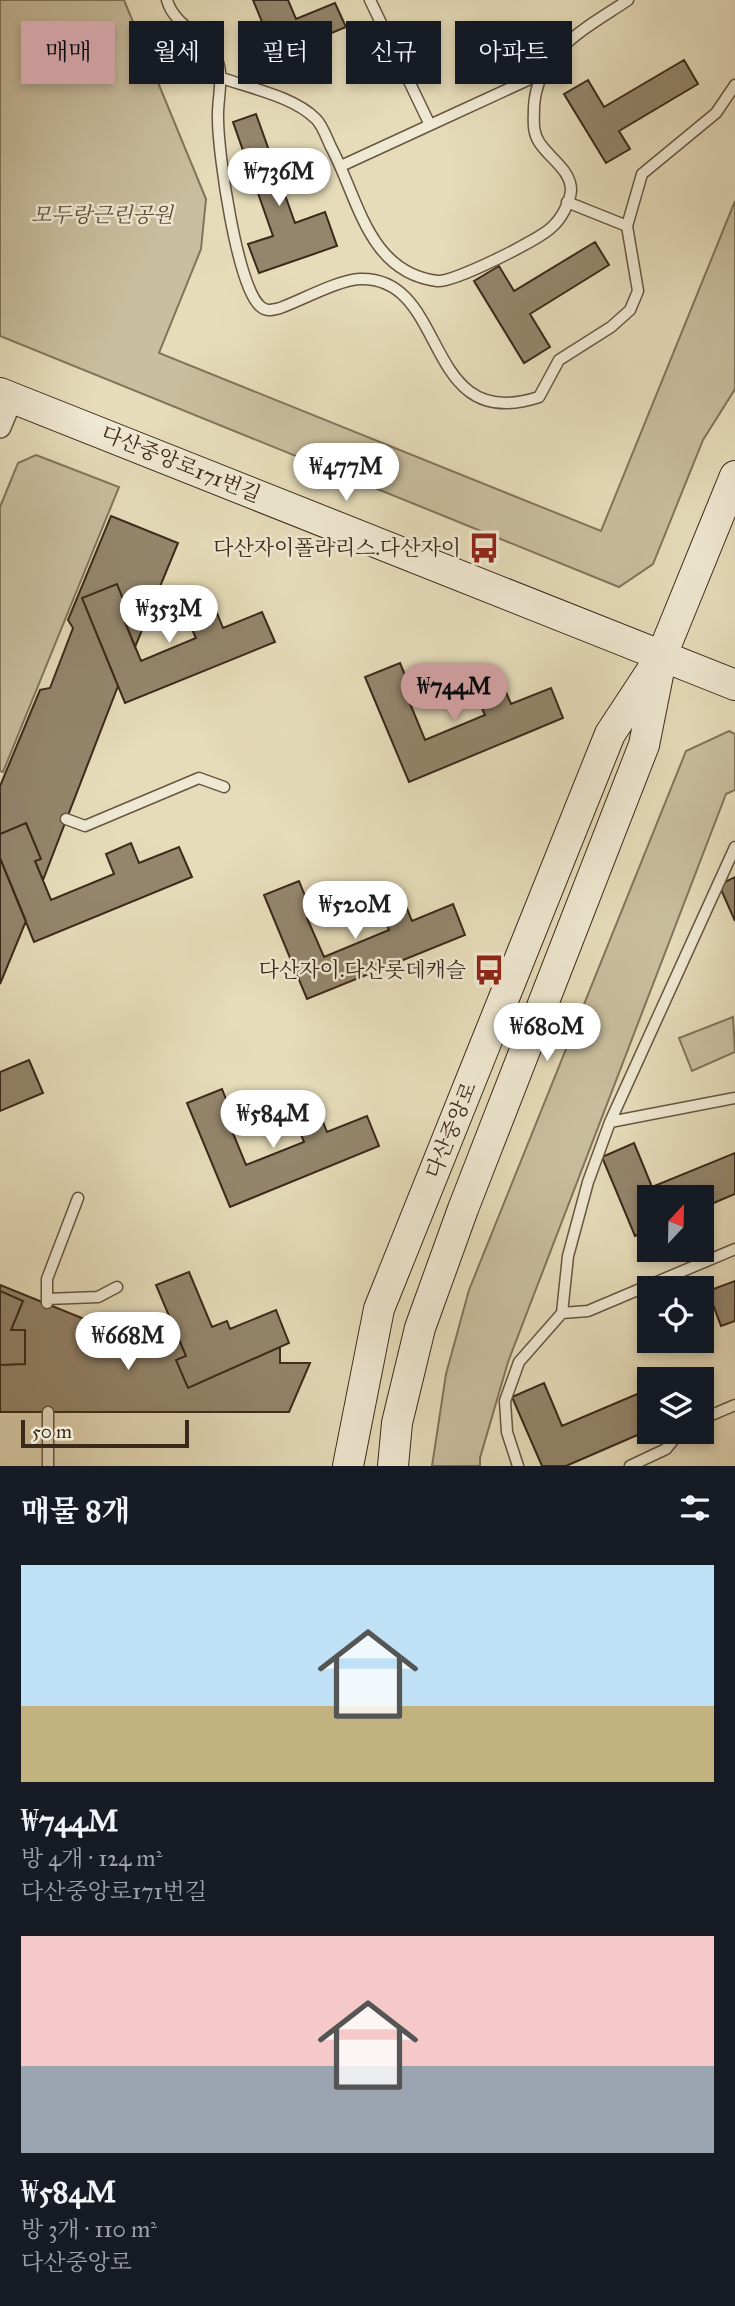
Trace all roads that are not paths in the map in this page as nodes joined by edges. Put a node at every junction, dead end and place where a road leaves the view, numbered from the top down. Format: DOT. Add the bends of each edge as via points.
graph roads {
  1 [pos="167,0"];
  2 [pos="370,0"];
  3 [pos="628,0"];
  4 [pos="179,21"];
  5 [pos="572,38"];
  6 [pos="224,79"];
  7 [pos="219,84"];
  8 [pos="519,84"];
  9 [pos="539,84"];
  10 [pos="735,85"];
  11 [pos="430,125"];
  12 [pos="341,166"];
  13 [pos="567,202"];
  14 [pos="627,226"];
  15 [pos="390,263"];
  16 [pos="383,282"];
  17 [pos="6,395"];
  18 [pos="0,428"];
  19 [pos="735,476"];
  20 [pos="662,655"];
  21 [pos="735,685"];
  22 [pos="225,787"];
  23 [pos="66,819"];
  24 [pos="735,847"];
  25 [pos="735,1098"];
  26 [pos="610,1122"];
  27 [pos="78,1198"];
  28 [pos="735,1249"];
  29 [pos="117,1287"];
  30 [pos="562,1313"];
  31 [pos="735,1405"];
  32 [pos="48,1412"];
  33 [pos="714,1414"];
  34 [pos="670,1444"];
  35 [pos="48,1466"];
  36 [pos="348,1466"];
  37 [pos="393,1466"];
  38 [pos="518,1466"];
  39 [pos="630,1466"];
  1 -- 4 [label="lane" via="170,13"];
  2 -- 11 [label="lane"];
  3 -- 5 [label="lane"];
  6 -- 12 [label="lane" via="289,103 316,120"];
  7 -- 16 [label="lane" via="218,122 238,260 260,306 269,311 280,308 357,279"];
  8 -- 11 [label="lane"];
  9 -- 13 [label="lane" via="533,129 566,172 571,189"];
  10 -- 14 [label="lane" via="716,113 642,174"];
  11 -- 12 [label="lane"];
  12 -- 15 [label="lane"];
  13 -- 14 [label="lane"];
  13 -- 15 [label="lane" via="554,226 538,239 452,278 426,278"];
  14 -- 16 [label="lane" via="638,291 630,310 559,360 539,397 529,400 499,405 474,394 449,369 414,304 395,286"];
  15 -- 16 [label="lane"];
  17 -- 18 [label="street, 다산중앙로171번길"];
  17 -- 20 [label="street, 다산중앙로171번길"];
  19 -- 20 [label="street, 다산중앙로"];
  20 -- 21 [label="street, 다산중앙로171번길"];
  20 -- 36 [label="street, 다산중앙로" via="610,734 379,1309"];
  20 -- 37 [label="street, 다산중앙로" via="644,745 420,1328 397,1423"];
  22 -- 23 [label="lane" via="199,778 85,826"];
  24 -- 26 [label="lane"];
  25 -- 26 [label="lane"];
  26 -- 30 [label="lane" via="568,1256"];
  27 -- 29 [label="lane" via="47,1279 47,1301 98,1297"];
  28 -- 30 [label="lane" via="588,1311"];
  30 -- 38 [label="lane" via="519,1362 505,1401 507,1432"];
  31 -- 33 [label="lane"];
  32 -- 35 [label="lane"];
  34 -- 39 [label="lane"];
}
